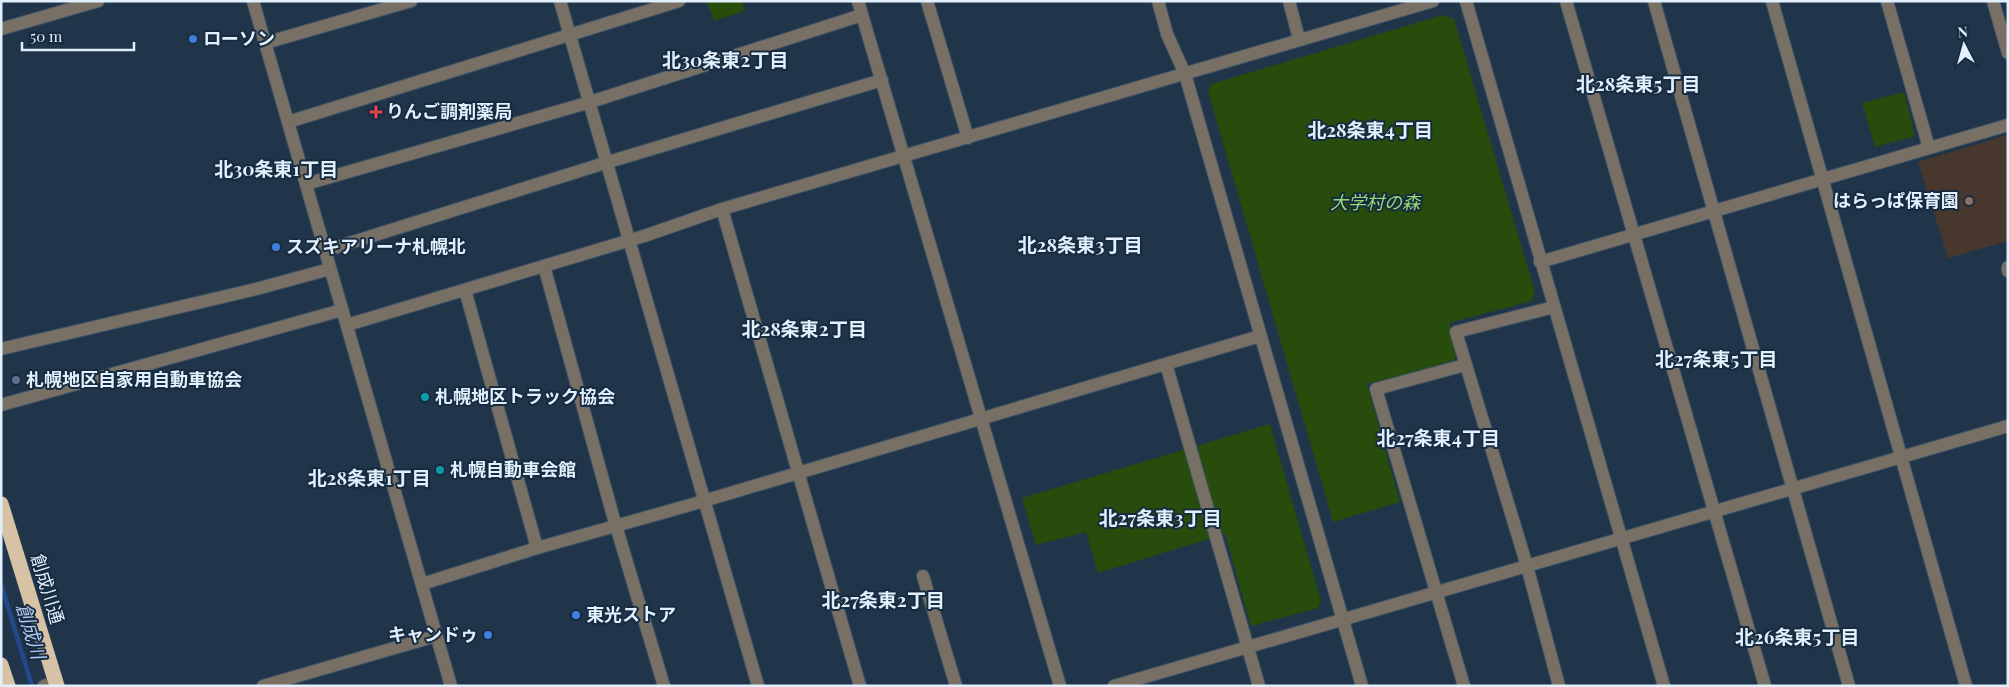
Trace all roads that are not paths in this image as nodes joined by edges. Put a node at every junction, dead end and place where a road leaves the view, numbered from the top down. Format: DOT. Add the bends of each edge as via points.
graph roads {
  1 [pos="98,1"];
  2 [pos="253,1"];
  3 [pos="411,1"];
  4 [pos="560,1"];
  5 [pos="679,1"];
  6 [pos="858,1"];
  7 [pos="927,1"];
  8 [pos="1158,1"];
  9 [pos="1289,1"];
  10 [pos="1466,1"];
  11 [pos="1566,1"];
  12 [pos="1654,1"];
  13 [pos="1772,1"];
  14 [pos="1887,1"];
  15 [pos="1993,1"];
  16 [pos="1426,2"];
  17 [pos="55,7"];
  18 [pos="862,15"];
  19 [pos="1,29"];
  20 [pos="569,34"];
  21 [pos="1299,39"];
  22 [pos="266,43"];
  23 [pos="2008,54"];
  24 [pos="1185,74"];
  25 [pos="882,80"];
  26 [pos="587,103"];
  27 [pos="288,122"];
  28 [pos="2008,125"];
  29 [pos="968,138"];
  30 [pos="1929,148"];
  31 [pos="904,157"];
  32 [pos="605,163"];
  33 [pos="1822,179"];
  34 [pos="306,184"];
  35 [pos="722,209"];
  36 [pos="1714,210"];
  37 [pos="1634,233"];
  38 [pos="629,241"];
  39 [pos="324,251"];
  40 [pos="1540,262"];
  41 [pos="544,266"];
  42 [pos="330,269"];
  43 [pos="465,290"];
  44 [pos="1554,307"];
  45 [pos="342,310"];
  46 [pos="347,325"];
  47 [pos="1260,336"];
  48 [pos="1,349"];
  49 [pos="1166,364"];
  50 [pos="1465,365"];
  51 [pos="1,405"];
  52 [pos="981,418"];
  53 [pos="2008,426"];
  54 [pos="1901,458"];
  55 [pos="796,472"];
  56 [pos="1794,488"];
  57 [pos="704,501"];
  58 [pos="1,504"];
  59 [pos="1716,511"];
  60 [pos="616,524"];
  61 [pos="1621,539"];
  62 [pos="537,548"];
  63 [pos="1527,566"];
  64 [pos="923,576"];
  65 [pos="422,584"];
  66 [pos="1438,591"];
  67 [pos="1343,619"];
  68 [pos="436,636"];
  69 [pos="1248,647"];
  70 [pos="1,665"];
  71 [pos="50,685"];
  72 [pos="8,686"];
  73 [pos="262,686"];
  74 [pos="451,686"];
  75 [pos="664,686"];
  76 [pos="758,686"];
  77 [pos="860,686"];
  78 [pos="956,686"];
  79 [pos="1060,686"];
  80 [pos="1114,686"];
  81 [pos="1259,686"];
  82 [pos="1362,686"];
  83 [pos="1464,686"];
  84 [pos="1559,686"];
  85 [pos="1664,686"];
  86 [pos="1765,686"];
  87 [pos="1849,686"];
  88 [pos="1966,686"];
  1 -- 17 [label="street"];
  2 -- 22 [label="street"];
  3 -- 22 [label="street"];
  4 -- 20 [label="street"];
  5 -- 20 [label="street"];
  6 -- 18 [label="street"];
  7 -- 29 [label="street"];
  8 -- 24 [label="street"];
  9 -- 21 [label="street"];
  10 -- 40 [label="street"];
  11 -- 37 [label="street"];
  12 -- 36 [label="street"];
  13 -- 33 [label="street"];
  14 -- 30 [label="street"];
  15 -- 23 [label="street"];
  16 -- 21 [label="street"];
  17 -- 19 [label="street"];
  18 -- 25 [label="street"];
  18 -- 26 [label="street"];
  20 -- 26 [label="street"];
  20 -- 27 [label="street"];
  21 -- 24 [label="street"];
  22 -- 27 [label="street"];
  24 -- 29 [label="street"];
  24 -- 47 [label="street"];
  25 -- 31 [label="street"];
  25 -- 32 [label="street"];
  26 -- 32 [label="street"];
  26 -- 34 [label="street"];
  27 -- 34 [label="street"];
  28 -- 30 [label="street"];
  29 -- 31 [label="street"];
  30 -- 33 [label="street"];
  31 -- 35 [label="street"];
  31 -- 52 [label="street"];
  32 -- 38 [label="street"];
  32 -- 39 [label="street"];
  33 -- 36 [label="street"];
  33 -- 54 [label="street"];
  34 -- 39 [label="street"];
  35 -- 38 [label="street"];
  35 -- 55 [label="street"];
  36 -- 37 [label="street"];
  36 -- 56 [label="street"];
  37 -- 40 [label="street"];
  37 -- 59 [label="street"];
  38 -- 41 [label="street"];
  38 -- 57 [label="street"];
  39 -- 42 [label="street"];
  40 -- 44 [label="street"];
  41 -- 43 [label="street"];
  41 -- 60 [label="street"];
  42 -- 45 [label="street"];
  42 -- 48 [label="street" via="256,290"];
  43 -- 46 [label="street"];
  43 -- 62 [label="street"];
  44 -- 50 [label="street" via="1456,332"];
  44 -- 61 [label="street"];
  45 -- 46 [label="street"];
  45 -- 51 [label="street"];
  46 -- 65 [label="street"];
  47 -- 49 [label="street"];
  47 -- 67 [label="street"];
  49 -- 52 [label="street"];
  49 -- 69 [label="street"];
  50 -- 63 [label="street"];
  50 -- 66 [label="street" via="1376,389"];
  52 -- 55 [label="street"];
  52 -- 79 [label="street"];
  53 -- 54 [label="street"];
  54 -- 56 [label="street"];
  54 -- 88 [label="street"];
  55 -- 57 [label="street"];
  55 -- 77 [label="street"];
  56 -- 59 [label="street"];
  56 -- 87 [label="street"];
  57 -- 60 [label="street"];
  57 -- 76 [label="street"];
  58 -- 71 [label="highway, 創成川通"];
  59 -- 61 [label="street"];
  59 -- 86 [label="street"];
  60 -- 62 [label="street"];
  60 -- 75 [label="street"];
  61 -- 63 [label="street"];
  61 -- 85 [label="street"];
  62 -- 65 [label="street"];
  63 -- 66 [label="street"];
  63 -- 84 [label="street"];
  64 -- 78 [label="street"];
  65 -- 68 [label="street"];
  66 -- 67 [label="street"];
  66 -- 83 [label="street"];
  67 -- 69 [label="street"];
  67 -- 82 [label="street"];
  68 -- 73 [label="street"];
  68 -- 74 [label="street"];
  69 -- 80 [label="street"];
  69 -- 81 [label="street"];
  70 -- 72 [label="highway"];
}
